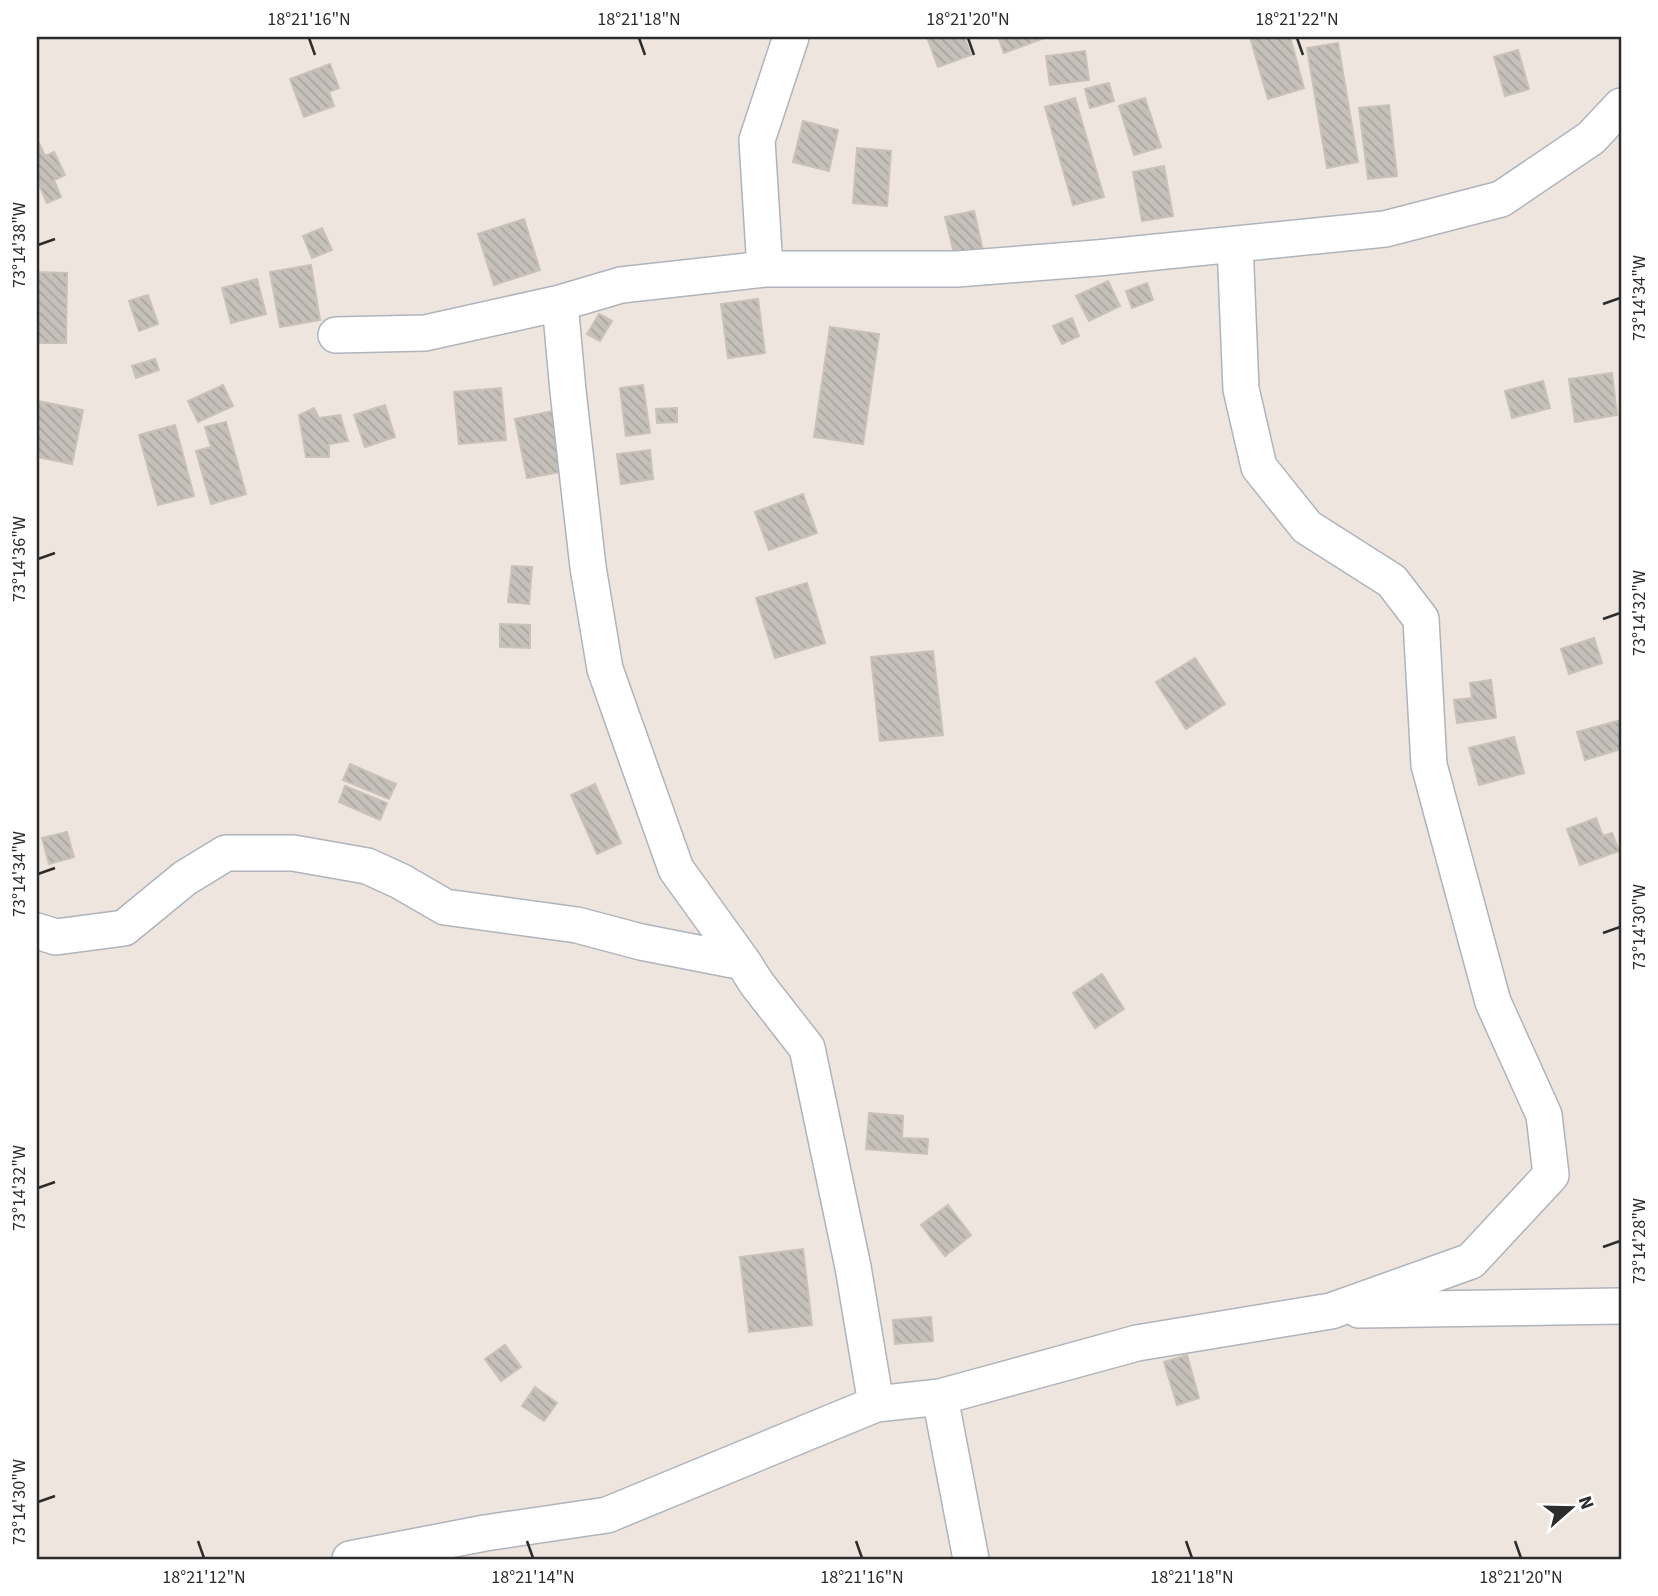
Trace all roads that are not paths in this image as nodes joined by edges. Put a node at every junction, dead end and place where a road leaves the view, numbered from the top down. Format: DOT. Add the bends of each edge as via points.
graph roads {
  1 [pos="791,37"];
  2 [pos="1621,106"];
  3 [pos="1235,244"];
  4 [pos="765,269"];
  5 [pos="560,303"];
  6 [pos="336,335"];
  7 [pos="37,931"];
  8 [pos="743,962"];
  9 [pos="1621,1306"];
  10 [pos="1331,1311"];
  11 [pos="940,1397"];
  12 [pos="876,1404"];
  13 [pos="350,1559"];
  14 [pos="971,1559"];
  1 -- 4 [label="street" via="757,140"];
  2 -- 3 [label="street" via="1591,138 1501,199 1385,229"];
  3 -- 4 [label="street" via="957,269"];
  3 -- 10 [label="street" via="1241,389 1259,467 1307,527 1391,581 1421,620 1429,765 1493,1002 1544,1115 1551,1175 1471,1261"];
  4 -- 5 [label="street" via="621,285"];
  5 -- 6 [label="street" via="425,333"];
  5 -- 8 [label="street" via="588,567 605,669 676,869"];
  7 -- 8 [label="street" via="56,937 124,928 185,878 226,853 293,853 367,866 445,907 577,925"];
  8 -- 12 [label="street" via="807,1048"];
  9 -- 10 [label="street"];
  10 -- 11 [label="street" via="1137,1343"];
  11 -- 12 [label="street"];
  11 -- 14 [label="street"];
  12 -- 13 [label="street" via="607,1515"];
}
